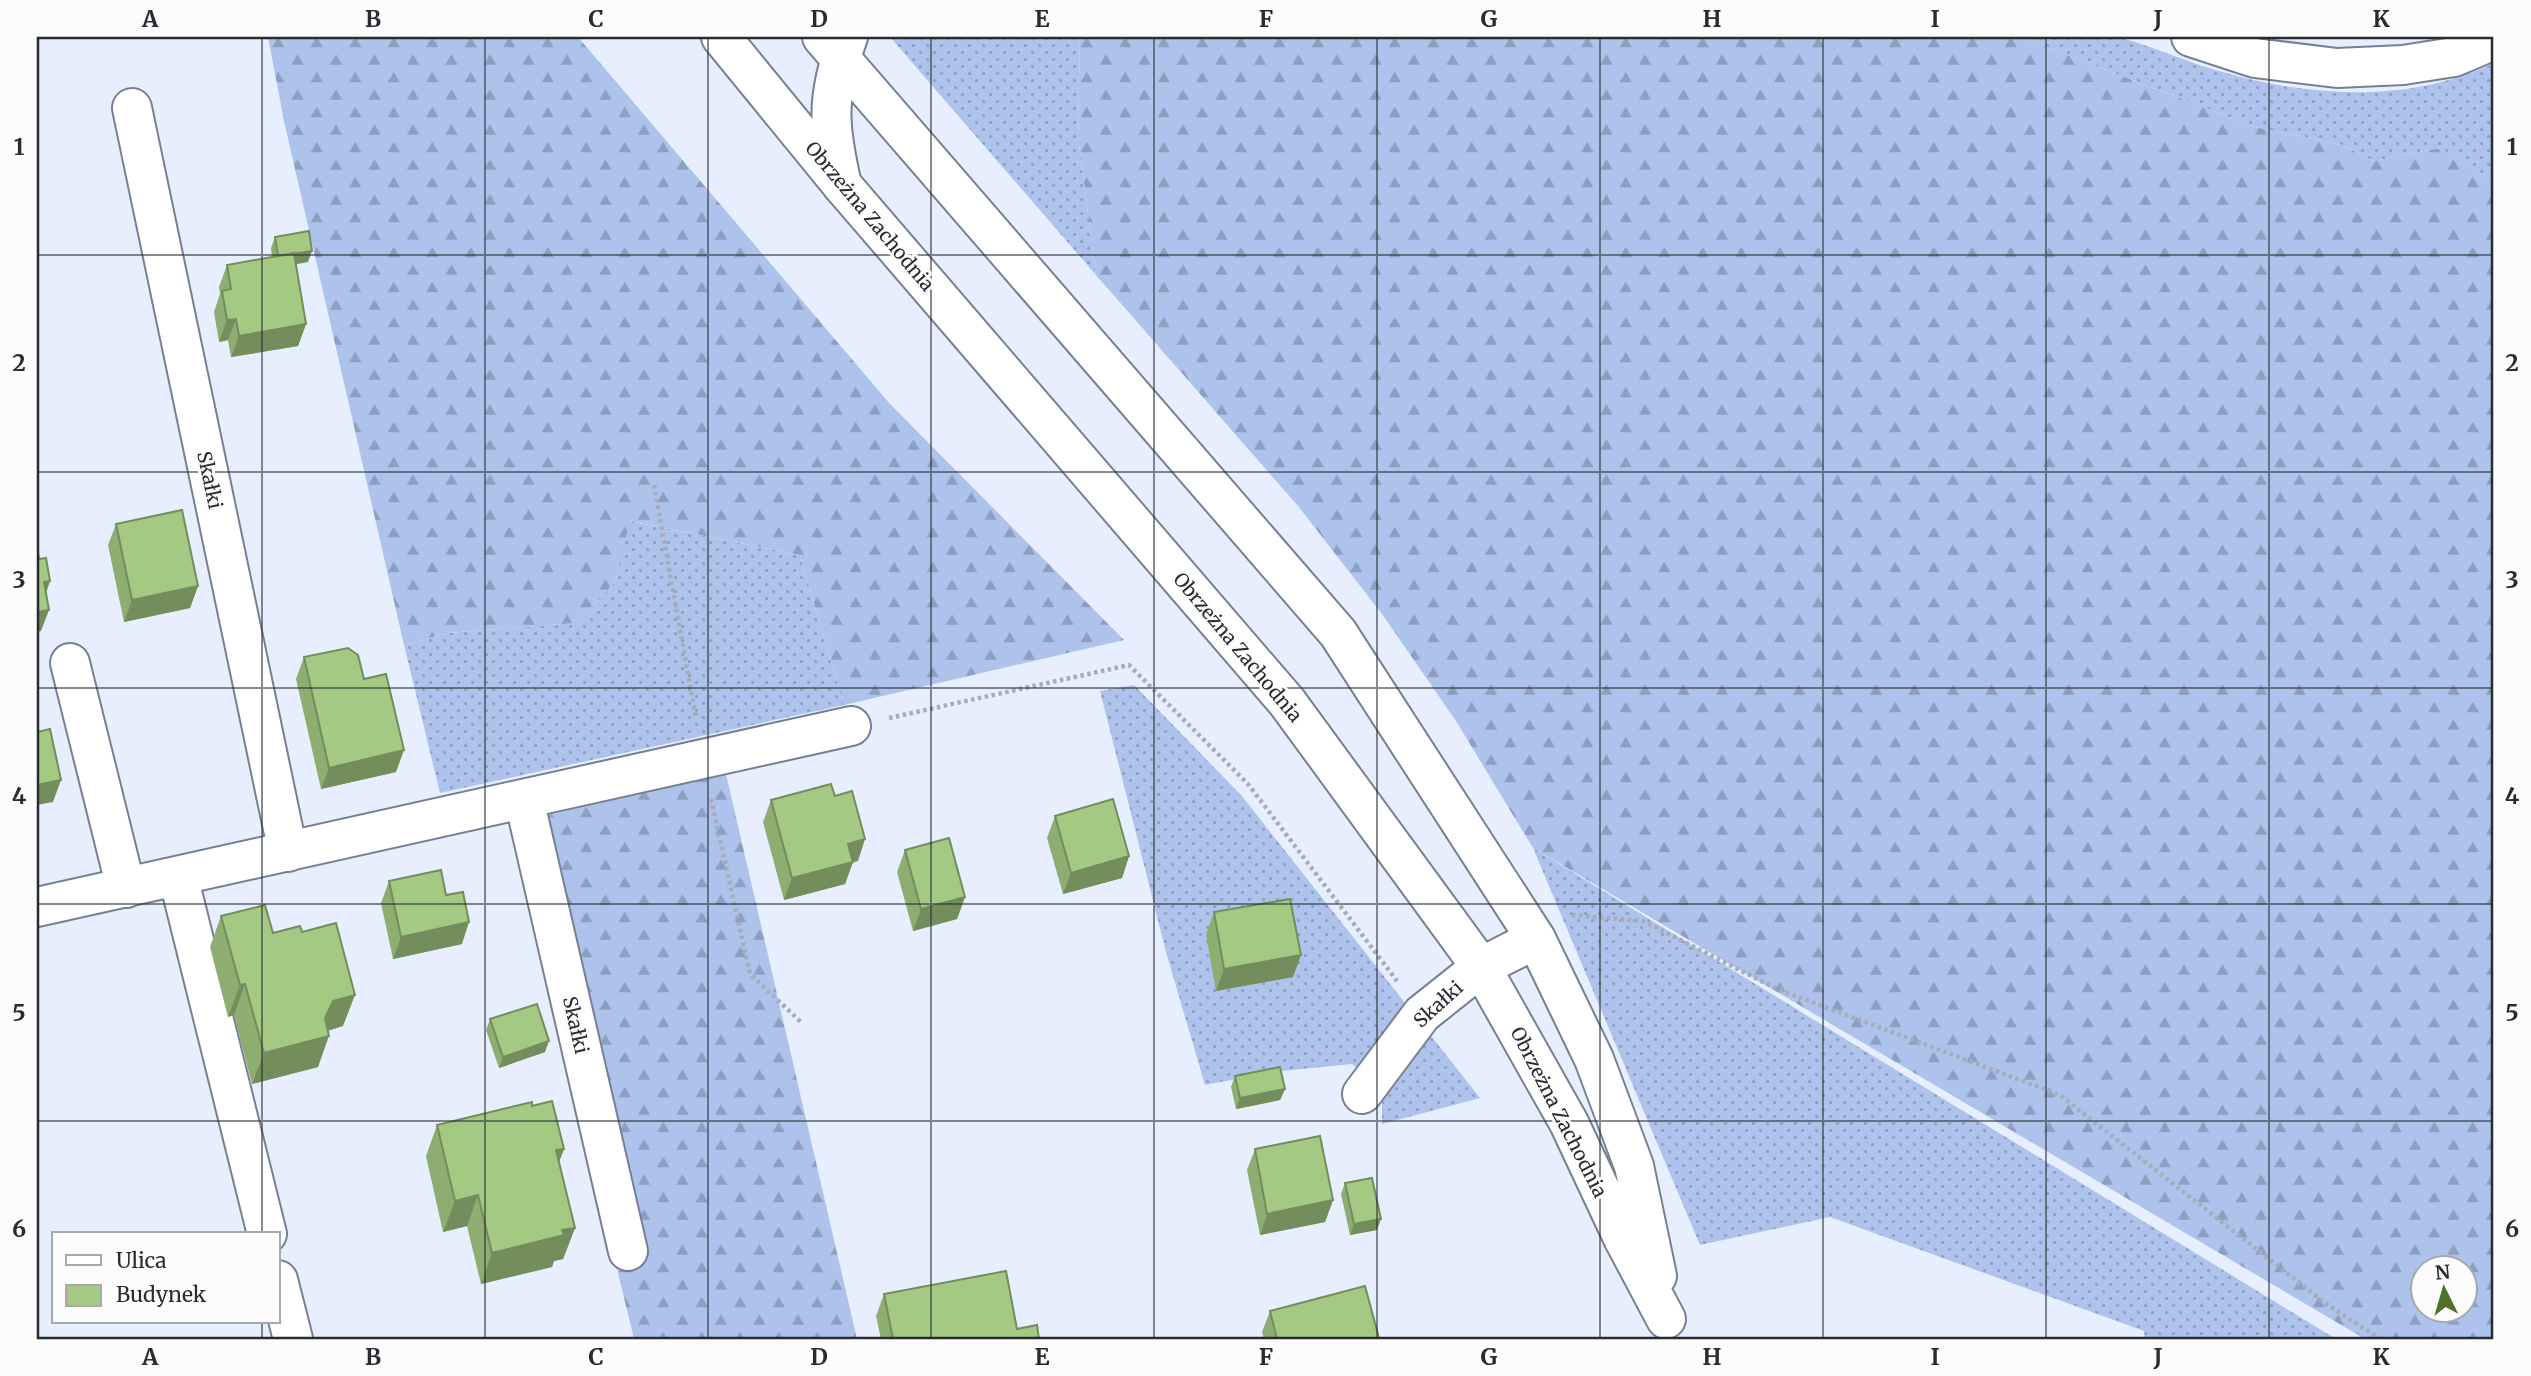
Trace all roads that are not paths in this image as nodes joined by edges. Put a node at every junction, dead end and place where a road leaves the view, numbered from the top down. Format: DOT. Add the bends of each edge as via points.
graph roads {
  1 [pos="721,37"];
  2 [pos="2191,37"];
  3 [pos="2494,40"];
  4 [pos="837,44"];
  5 [pos="132,108"];
  6 [pos="842,185"];
  7 [pos="70,663"];
  8 [pos="851,726"];
  9 [pos="524,799"];
  10 [pos="288,852"];
  11 [pos="178,876"];
  12 [pos="126,888"];
  13 [pos="37,907"];
  14 [pos="1536,939"];
  15 [pos="1481,967"];
  16 [pos="1362,1094"];
  17 [pos="267,1232"];
  18 [pos="628,1251"];
  19 [pos="280,1288"];
  20 [pos="1669,1329"];
  21 [pos="293,1339"];
  1 -- 6 [label="main road, Obrzeżna Zachodnia"];
  2 -- 3 [label="main road" via="2255,58 2337,68 2455,57"];
  4 -- 6 [label="main road" via="830,131"];
  4 -- 14 [label="main road, Obrzeżna Zachodnia" via="1338,633"];
  5 -- 10 [label="main road, Skałki"];
  6 -- 15 [label="main road, Obrzeżna Zachodnia" via="1287,702"];
  7 -- 12 [label="main road"];
  8 -- 9 [label="main road"];
  9 -- 10 [label="main road"];
  9 -- 18 [label="main road, Skałki"];
  10 -- 11 [label="main road"];
  11 -- 12 [label="main road"];
  11 -- 17 [label="main road"];
  12 -- 13 [label="main road"];
  14 -- 15 [label="main road, Skałki"];
  14 -- 20 [label="main road, Obrzeżna Zachodnia" via="1594,1059 1634,1166"];
  15 -- 16 [label="main road, Skałki" via="1422,1014"];
  15 -- 20 [label="main road, Obrzeżna Zachodnia" via="1569,1123"];
  19 -- 21 [label="main road"];
}
